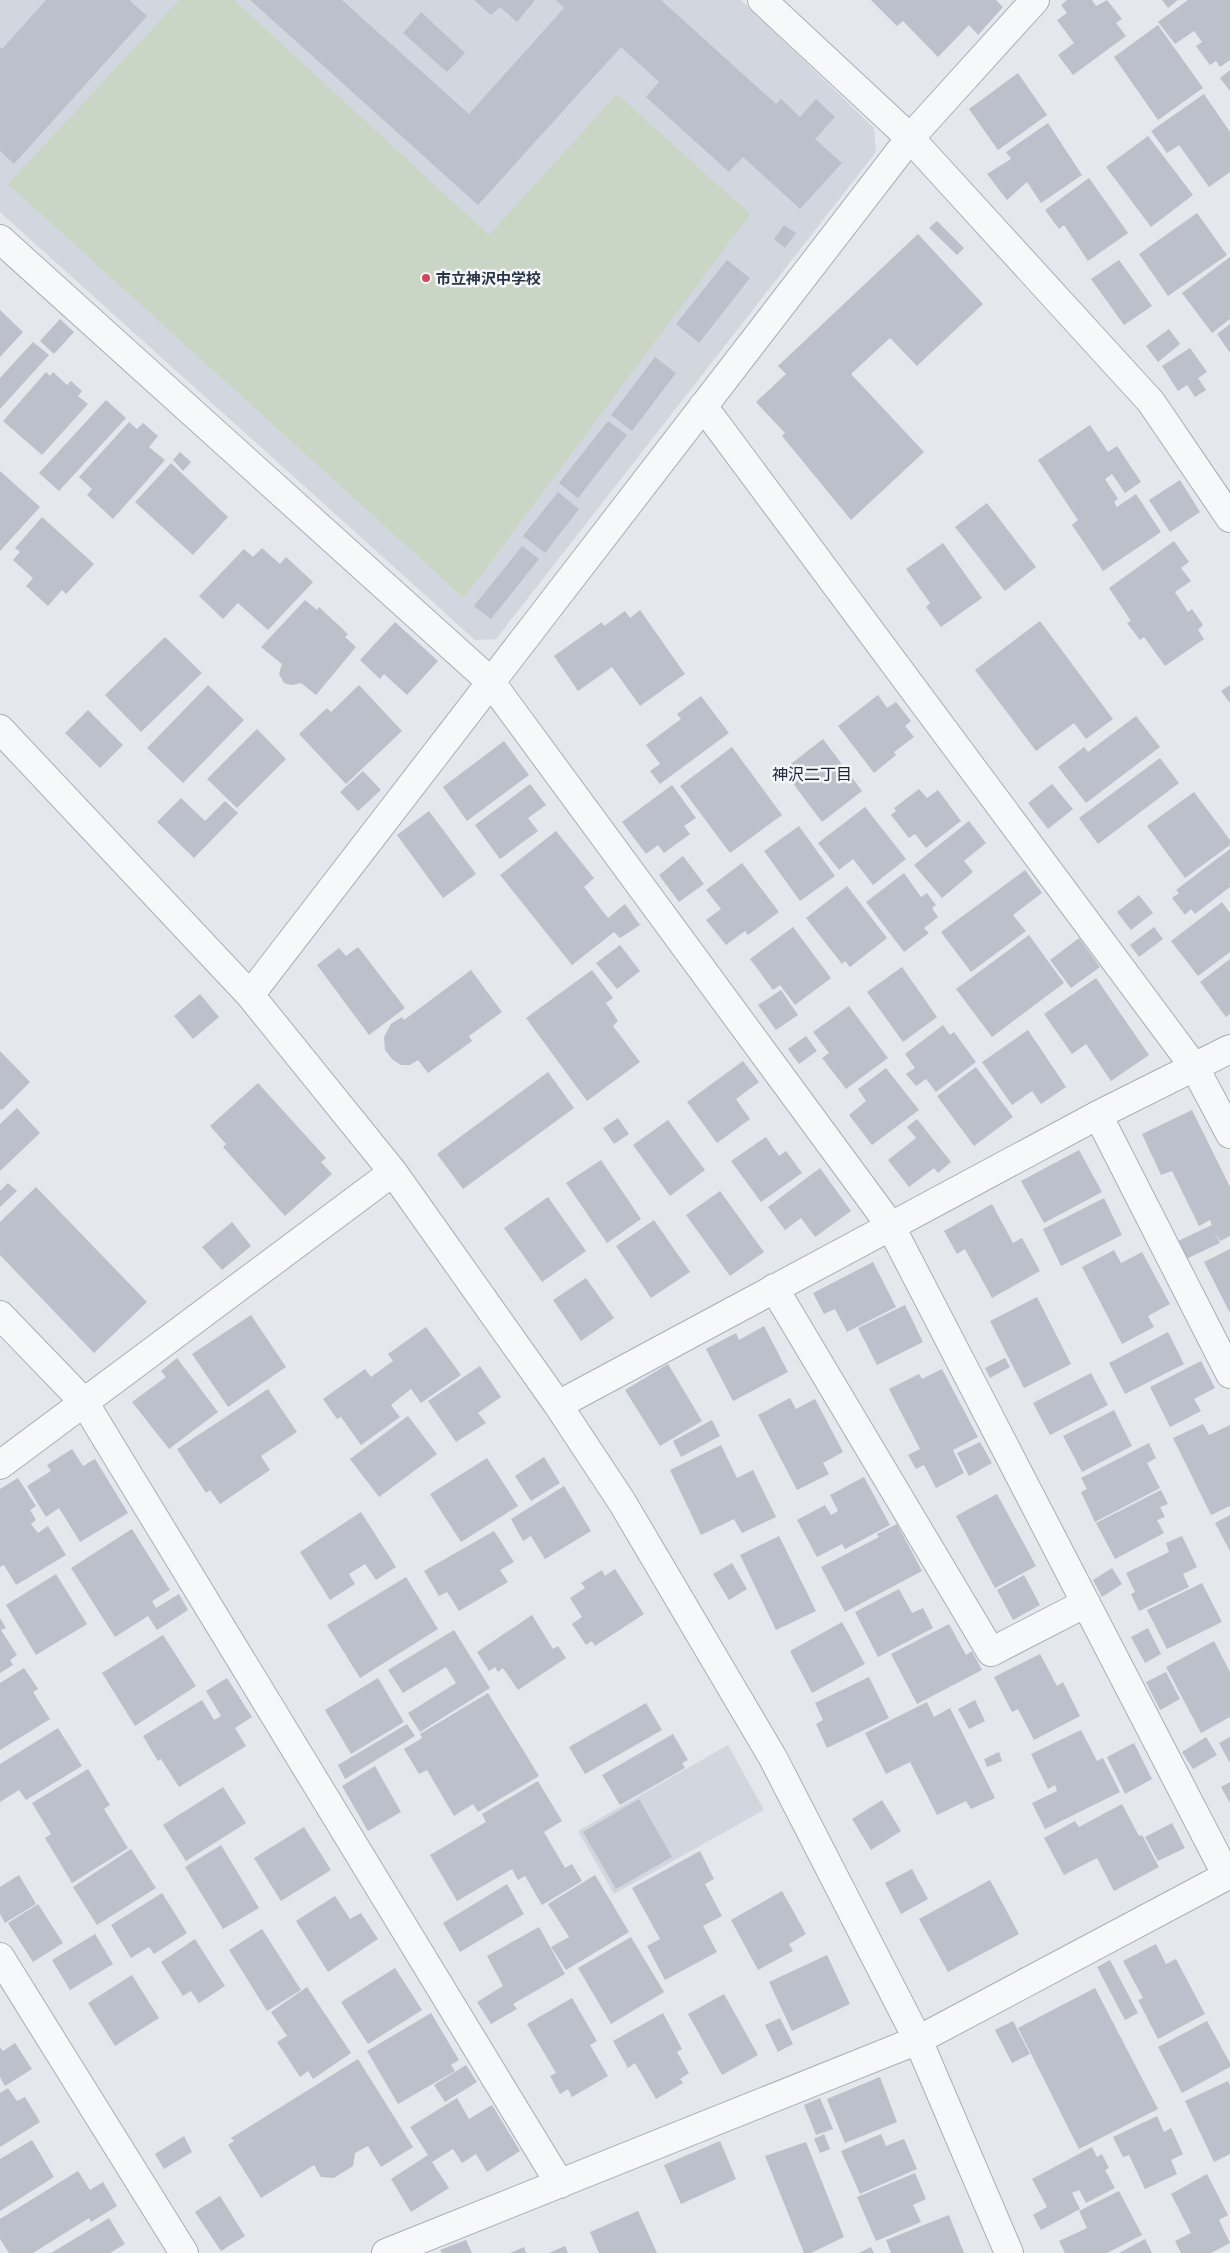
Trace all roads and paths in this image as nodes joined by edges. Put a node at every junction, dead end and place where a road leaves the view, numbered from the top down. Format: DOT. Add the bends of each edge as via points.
graph roads {
  1 [pos="762,0"];
  2 [pos="1035,0"];
  3 [pos="910,138"];
  4 [pos="0,239"];
  5 [pos="703,406"];
  6 [pos="1230,518"];
  7 [pos="490,681"];
  8 [pos="0,730"];
  9 [pos="250,995"];
  10 [pos="1230,1049"];
  11 [pos="1195,1068"];
  12 [pos="1098,1115"];
  13 [pos="1230,1134"];
  14 [pos="393,1172"];
  15 [pos="890,1225"];
  16 [pos="774,1288"];
  17 [pos="0,1315"];
  18 [pos="1230,1374"];
  19 [pos="84,1402"];
  20 [pos="558,1404"];
  21 [pos="0,1465"];
  22 [pos="1086,1603"];
  23 [pos="1229,1875"];
  24 [pos="0,1957"];
  25 [pos="918,2040"];
  26 [pos="560,2184"];
  27 [pos="184,2253"];
  28 [pos="386,2253"];
  29 [pos="1009,2253"];
  1 -- 3 [label="street"];
  2 -- 3 [label="street"];
  3 -- 5 [label="street"];
  3 -- 6 [label="street" via="1151,402"];
  4 -- 7 [label="street"];
  5 -- 7 [label="street"];
  5 -- 11 [label="street"];
  7 -- 9 [label="street"];
  7 -- 15 [label="street"];
  8 -- 9 [label="street"];
  9 -- 14 [label="street"];
  10 -- 11 [label="street"];
  11 -- 12 [label="street"];
  11 -- 13 [label="street"];
  12 -- 15 [label="street"];
  12 -- 18 [label="street"];
  14 -- 19 [label="street"];
  14 -- 20 [label="street"];
  15 -- 16 [label="street"];
  15 -- 22 [label="street"];
  16 -- 20 [label="street"];
  16 -- 22 [label="street" via="991,1652"];
  17 -- 19 [label="street"];
  19 -- 21 [label="street"];
  19 -- 26 [label="street"];
  20 -- 25 [label="street" via="622,1502 773,1758"];
  22 -- 23 [label="street"];
  23 -- 25 [label="street"];
  24 -- 27 [label="street"];
  25 -- 26 [label="street"];
  25 -- 29 [label="street"];
  26 -- 28 [label="street"];
}
